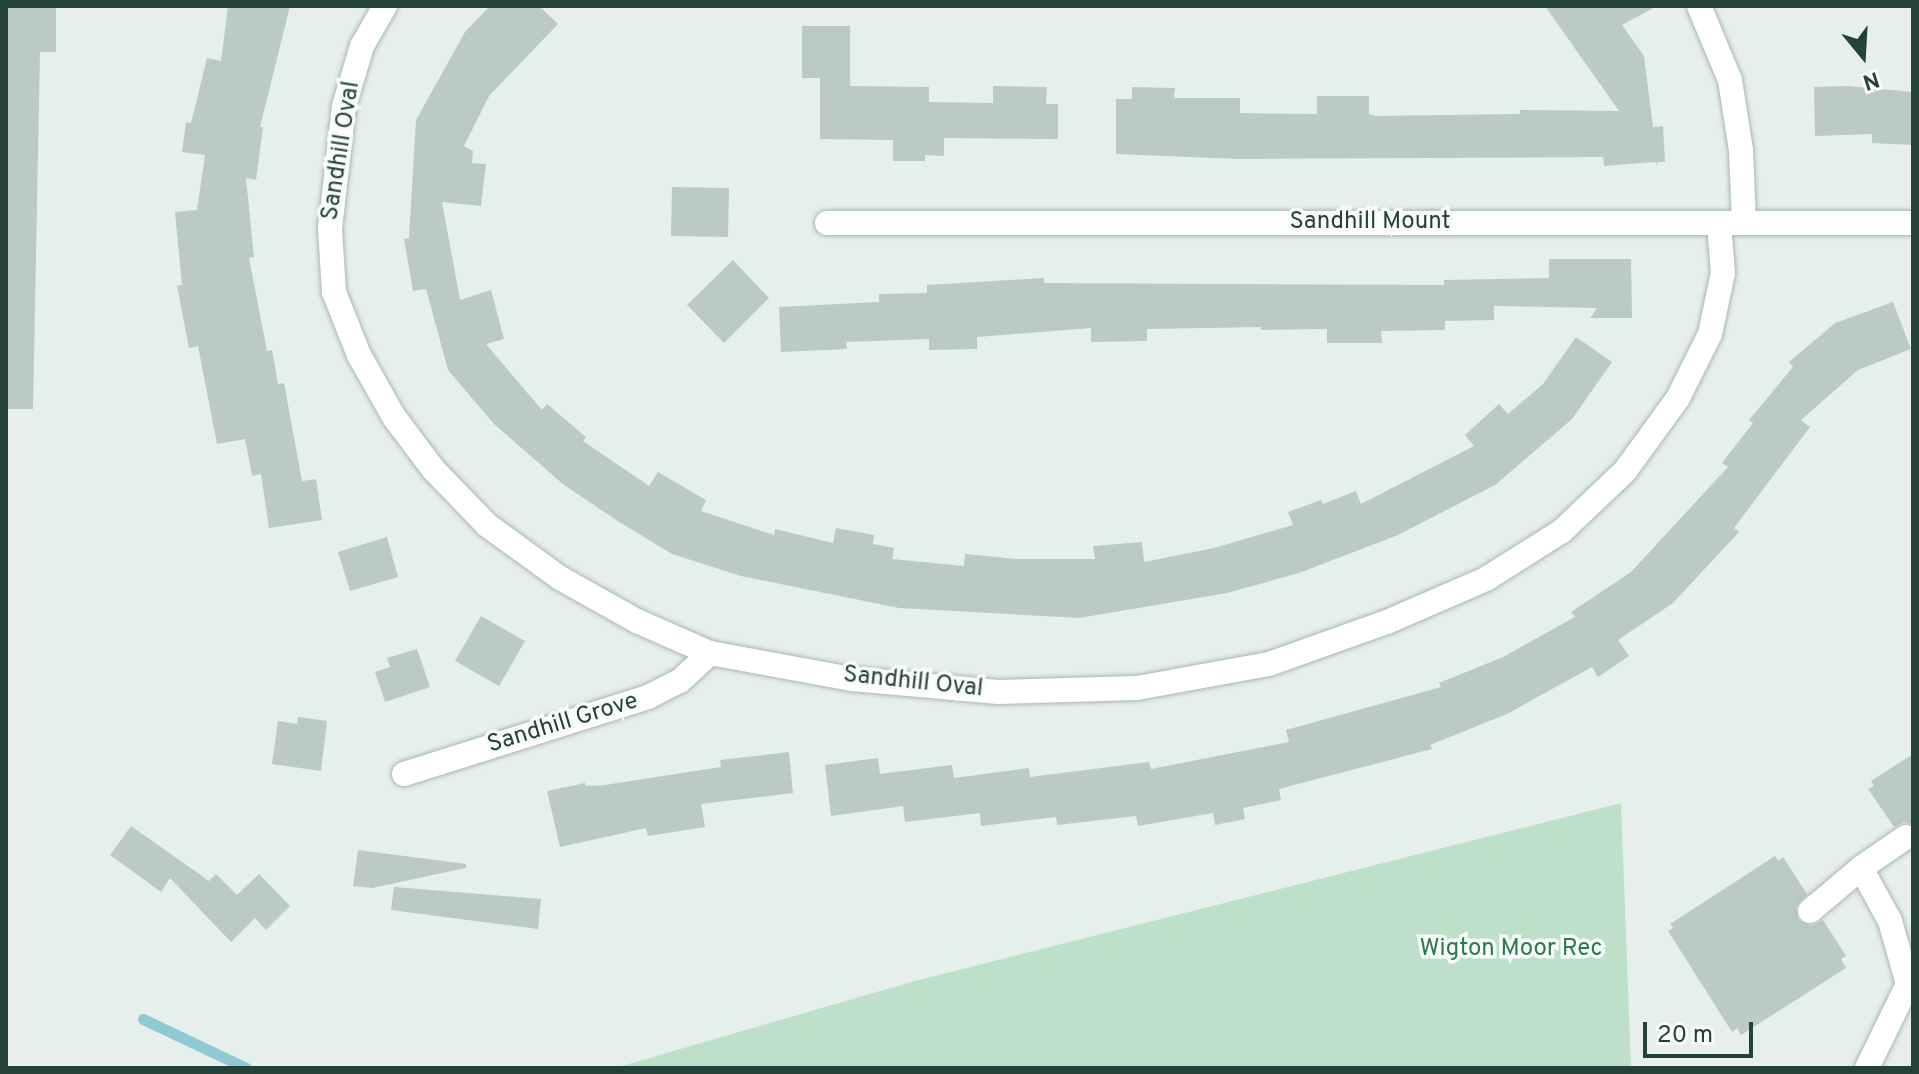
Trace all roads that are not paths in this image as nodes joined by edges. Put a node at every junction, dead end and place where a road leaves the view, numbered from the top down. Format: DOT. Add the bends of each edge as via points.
graph roads {
  1 [pos="385,6"];
  2 [pos="1699,6"];
  3 [pos="827,223"];
  4 [pos="1744,223"];
  5 [pos="1913,223"];
  6 [pos="1719,224"];
  7 [pos="710,653"];
  8 [pos="404,774"];
  9 [pos="1906,837"];
  10 [pos="1861,868"];
  11 [pos="1810,911"];
  12 [pos="1910,984"];
  13 [pos="1867,1068"];
  1 -- 7 [label="street, Sandhill Oval" via="362,46 344,106 330,229 334,292 359,355 394,417 433,469 487,525 560,578 637,621"];
  2 -- 4 [label="street" via="1730,80 1741,150"];
  3 -- 6 [label="street, Sandhill Mount"];
  4 -- 5 [label="street, Sandhill Mount"];
  4 -- 6 [label="street, Sandhill Mount"];
  6 -- 7 [label="street, Sandhill Oval" via="1723,273 1710,334 1678,398 1625,471 1562,531 1486,579 1387,622 1269,664 1137,688 998,692 852,679"];
  7 -- 8 [label="street, Sandhill Grove" via="680,681 648,697"];
  9 -- 10 [label="street"];
  10 -- 11 [label="street"];
  10 -- 12 [label="street" via="1890,921"];
  12 -- 13 [label="street" via="1885,1018"];
}
